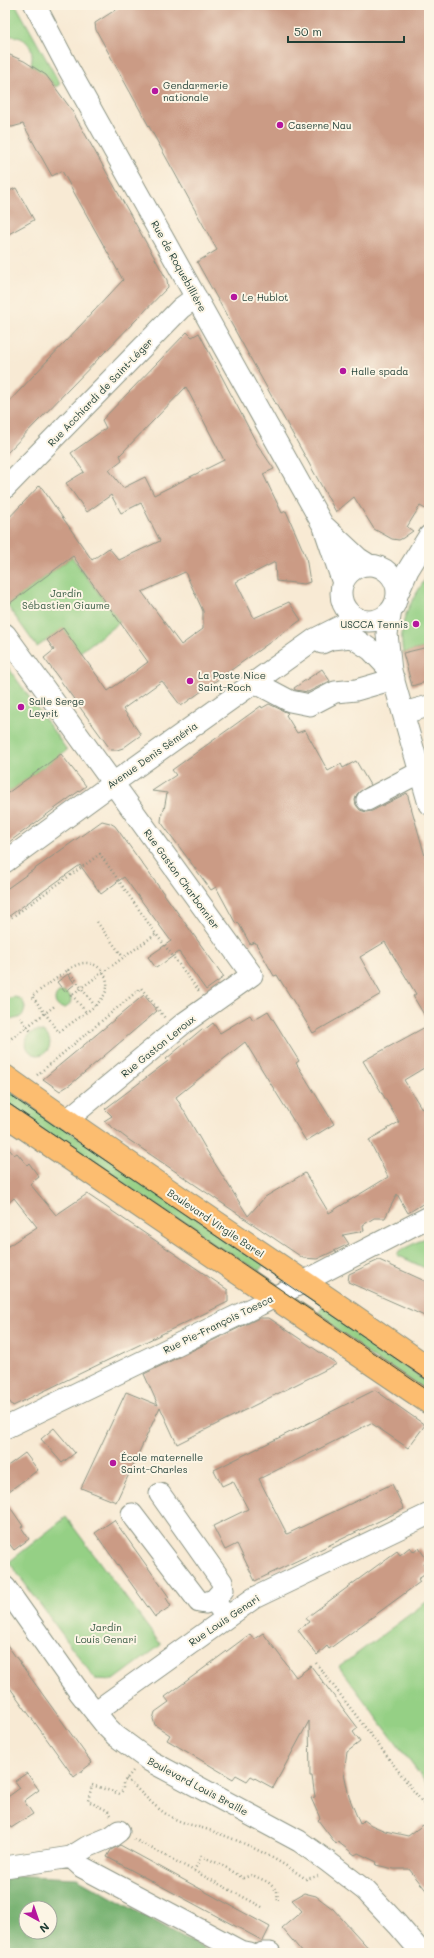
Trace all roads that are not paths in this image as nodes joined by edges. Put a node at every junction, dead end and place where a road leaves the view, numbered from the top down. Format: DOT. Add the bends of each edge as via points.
graph roads {
  1 [pos="35,5"];
  2 [pos="196,297"];
  3 [pos="5,488"];
  4 [pos="324,527"];
  5 [pos="427,540"];
  6 [pos="375,566"];
  7 [pos="342,591"];
  8 [pos="394,602"];
  9 [pos="359,619"];
  10 [pos="5,634"];
  11 [pos="308,645"];
  12 [pos="392,675"];
  13 [pos="254,682"];
  14 [pos="429,706"];
  15 [pos="403,713"];
  16 [pos="420,772"];
  17 [pos="112,784"];
  18 [pos="367,800"];
  19 [pos="429,804"];
  20 [pos="5,862"];
  21 [pos="252,975"];
  22 [pos="5,1076"];
  23 [pos="5,1115"];
  24 [pos="66,1120"];
  25 [pos="429,1217"];
  26 [pos="305,1282"];
  27 [pos="273,1298"];
  28 [pos="429,1368"];
  29 [pos="429,1403"];
  30 [pos="5,1428"];
  31 [pos="160,1494"];
  32 [pos="132,1514"];
  33 [pos="429,1514"];
  34 [pos="5,1587"];
  35 [pos="214,1600"];
  36 [pos="226,1617"];
  37 [pos="95,1712"];
  38 [pos="119,1831"];
  39 [pos="70,1857"];
  40 [pos="5,1867"];
  41 [pos="250,1953"];
  42 [pos="263,1953"];
  43 [pos="270,1953"];
  44 [pos="422,1953"];
  1 -- 2 [label="street, Rue de Roquebillière"];
  2 -- 3 [label="street, Rue Acchiardi de Saint-Léger" via="181,308"];
  2 -- 4 [label="street, Rue de Roquebillière"];
  4 -- 6 [label="street, Rue de Roquebillière" via="354,555"];
  4 -- 7 [label="street, Rue de Roquebillière"];
  5 -- 6 [label="street" via="398,560"];
  5 -- 8 [label="street" via="408,570"];
  6 -- 7 [label="street" via="353,570 347,576"];
  6 -- 8 [label="street" via="391,575 395,581"];
  7 -- 9 [label="street" via="347,610"];
  7 -- 11 [label="street, Avenue Denis Séméria" via="332,616"];
  8 -- 9 [label="street" via="378,619"];
  8 -- 12 [label="street" via="387,634"];
  9 -- 11 [label="street, Avenue Denis Séméria"];
  9 -- 12 [label="street" via="372,634"];
  10 -- 17 [label="street, Rue Gaston Charbonnier"];
  11 -- 12 [label="street, Avenue Denis Séméria" via="352,637 370,650"];
  11 -- 13 [label="street, Avenue Denis Séméria"];
  12 -- 13 [label="street" via="356,690 336,692 310,705 290,701"];
  12 -- 15 [label="street"];
  13 -- 17 [label="street, Avenue Denis Séméria"];
  14 -- 15 [label="street"];
  15 -- 16 [label="street"];
  16 -- 18 [label="street"];
  16 -- 19 [label="street"];
  17 -- 20 [label="street, Avenue Denis Séméria"];
  17 -- 21 [label="street, Rue Gaston Charbonnier"];
  21 -- 24 [label="street, Rue Gaston Leroux" via="175,1031"];
  22 -- 24 [label="main road, Boulevard Virgile Barel"];
  23 -- 27 [label="main road"];
  24 -- 26 [label="main road, Boulevard Virgile Barel"];
  25 -- 26 [label="street, Rue Pie-François Toesca"];
  26 -- 27 [label="street, Rue Pie-François Toesca"];
  26 -- 28 [label="main road, Boulevard Virgile Barel"];
  27 -- 29 [label="main road"];
  27 -- 30 [label="street, Rue Pie-François Toesca"];
  31 -- 35 [label="street" via="222,1582 222,1590"];
  32 -- 35 [label="street" via="199,1602"];
  33 -- 36 [label="street, Rue Louis Genari" via="254,1598"];
  34 -- 37 [label="street, Boulevard Louis Braille"];
  35 -- 36 [label="street"];
  36 -- 37 [label="street, Rue Louis Genari"];
  37 -- 44 [label="street, Boulevard Louis Braille" via="116,1736 150,1761 299,1841 327,1861 366,1891"];
  38 -- 39 [label="street"];
  39 -- 40 [label="street"];
  39 -- 41 [label="street" via="82,1867 240,1951"];
  42 -- 43 [label="street"];
}
